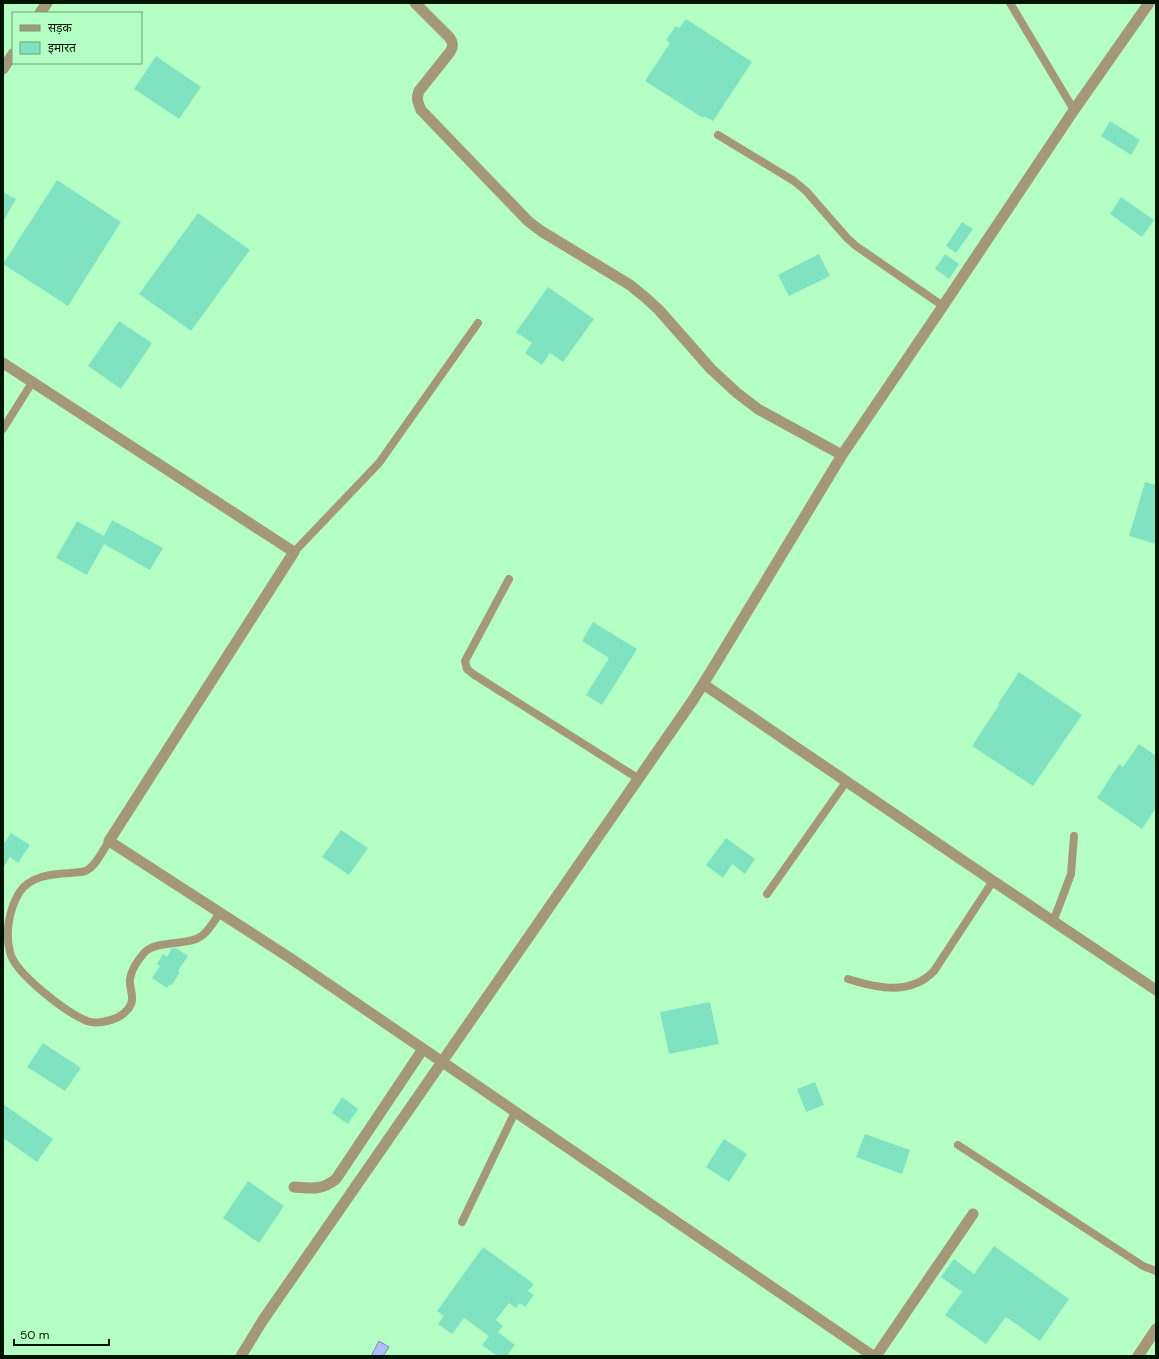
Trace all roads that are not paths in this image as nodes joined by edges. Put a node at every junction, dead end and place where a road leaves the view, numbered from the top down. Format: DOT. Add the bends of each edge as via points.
graph roads {
  1 [pos="47,3"];
  2 [pos="415,3"];
  3 [pos="1010,3"];
  4 [pos="1149,3"];
  5 [pos="41,12"];
  6 [pos="12,56"];
  7 [pos="3,69"];
  8 [pos="1074,110"];
  9 [pos="718,136"];
  10 [pos="943,306"];
  11 [pos="478,323"];
  12 [pos="3,363"];
  13 [pos="33,381"];
  14 [pos="3,429"];
  15 [pos="842,454"];
  16 [pos="294,552"];
  17 [pos="509,579"];
  18 [pos="703,684"];
  19 [pos="639,779"];
  20 [pos="846,782"];
  21 [pos="1074,836"];
  22 [pos="109,841"];
  23 [pos="993,881"];
  24 [pos="767,894"];
  25 [pos="220,913"];
  26 [pos="1053,922"];
  27 [pos="848,979"];
  28 [pos="1156,990"];
  29 [pos="423,1049"];
  30 [pos="442,1062"];
  31 [pos="515,1112"];
  32 [pos="958,1145"];
  33 [pos="294,1186"];
  34 [pos="973,1214"];
  35 [pos="462,1222"];
  36 [pos="1156,1271"];
  37 [pos="1156,1329"];
  38 [pos="241,1356"];
  39 [pos="873,1356"];
  40 [pos="876,1356"];
  41 [pos="1138,1356"];
  1 -- 5 [label="street"];
  2 -- 15 [label="street" via="449,37 453,45 419,91 417,97 421,110 528,221 630,285 646,298 711,369 737,393 758,409"];
  3 -- 8 [label="lane"];
  4 -- 8 [label="street"];
  6 -- 7 [label="street"];
  8 -- 10 [label="street"];
  9 -- 10 [label="lane" via="794,181 856,246"];
  10 -- 15 [label="street"];
  11 -- 16 [label="lane" via="379,463"];
  12 -- 13 [label="street"];
  13 -- 14 [label="lane"];
  13 -- 16 [label="street"];
  15 -- 18 [label="street"];
  16 -- 22 [label="street"];
  17 -- 19 [label="lane" via="465,661 467,669"];
  18 -- 19 [label="street"];
  18 -- 20 [label="street"];
  19 -- 30 [label="street"];
  20 -- 23 [label="street"];
  20 -- 24 [label="lane"];
  21 -- 26 [label="lane" via="1070,874"];
  22 -- 25 [label="street"];
  22 -- 25 [label="lane" via="93,865 85,872 41,877 29,882 19,892 13,904 8,932 10,953 18,968 42,991 69,1011 97,1023 118,1017 131,1003 131,973 144,953 154,947 196,940"];
  23 -- 26 [label="street"];
  23 -- 27 [label="lane" via="928,978 889,988"];
  25 -- 29 [label="street"];
  26 -- 28 [label="street"];
  29 -- 30 [label="street"];
  29 -- 33 [label="street" via="336,1179 317,1188"];
  30 -- 31 [label="street"];
  30 -- 38 [label="street" via="263,1320"];
  31 -- 35 [label="lane"];
  31 -- 39 [label="street"];
  32 -- 36 [label="lane" via="1143,1266"];
  34 -- 40 [label="street"];
  37 -- 41 [label="street"];
}
